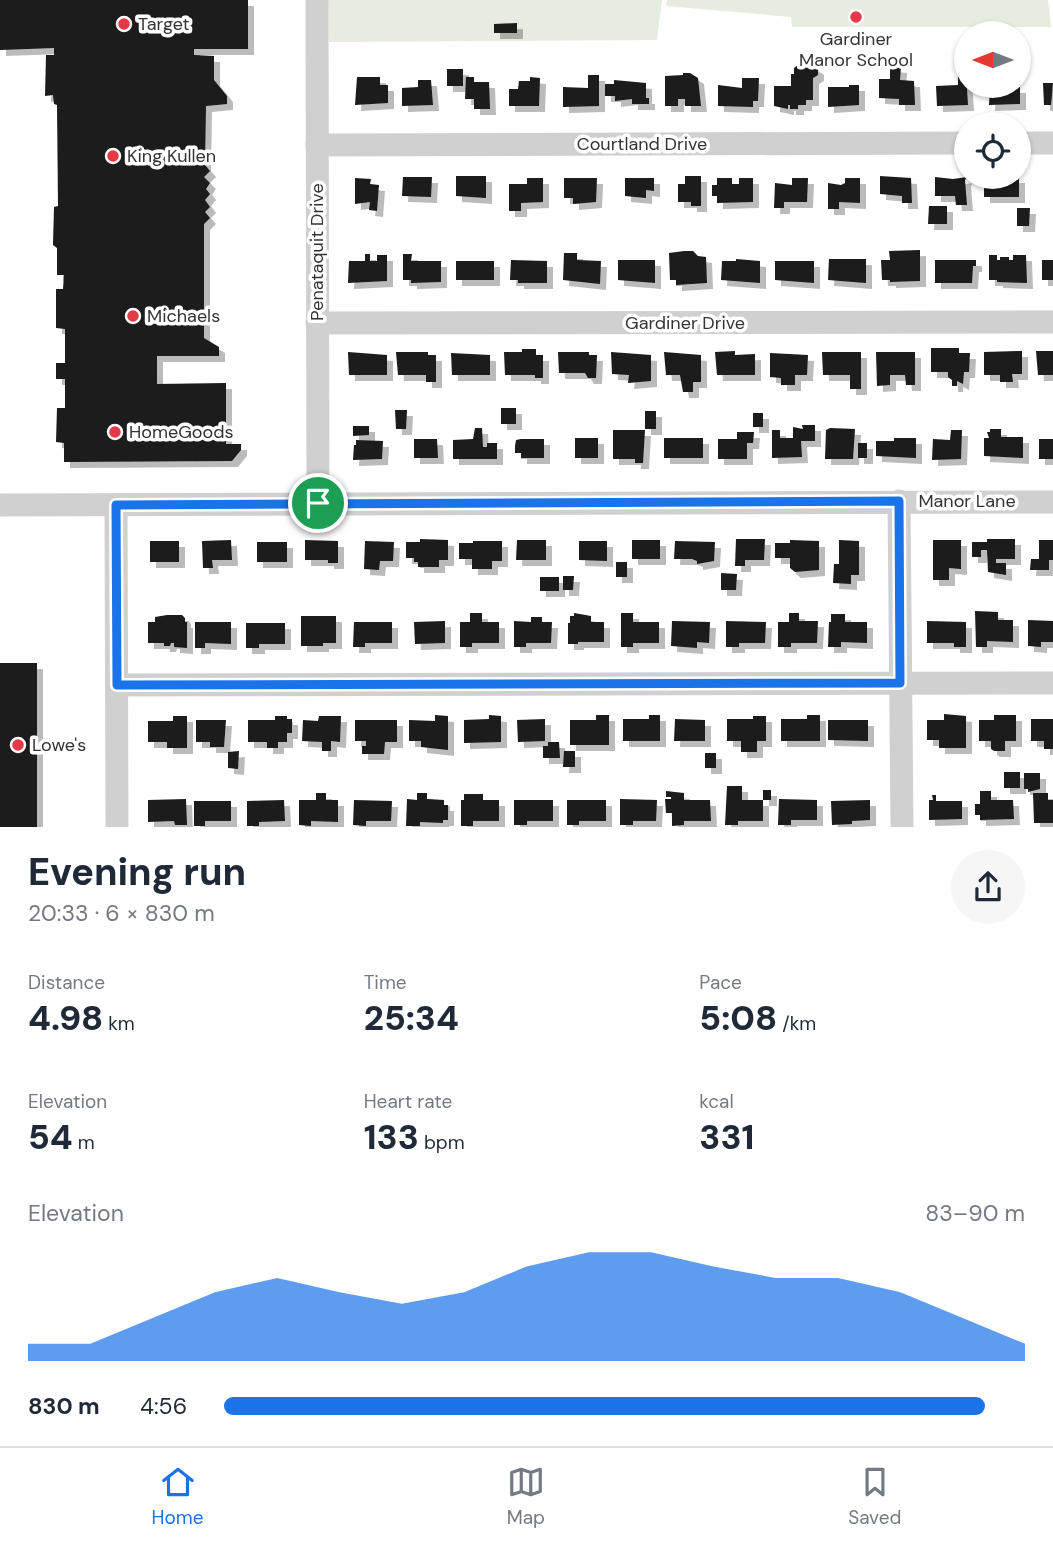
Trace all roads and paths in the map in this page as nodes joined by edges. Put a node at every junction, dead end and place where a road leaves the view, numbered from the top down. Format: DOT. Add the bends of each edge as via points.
graph roads {
  1 [pos="317,0"];
  2 [pos="954,143"];
  3 [pos="1031,143"];
  4 [pos="1053,143"];
  5 [pos="317,145"];
  6 [pos="1053,322"];
  7 [pos="317,323"];
  8 [pos="899,501"];
  9 [pos="1053,502"];
  10 [pos="318,503"];
  11 [pos="0,505"];
  12 [pos="116,505"];
  13 [pos="900,683"];
  14 [pos="1053,683"];
  15 [pos="117,685"];
  16 [pos="117,827"];
  17 [pos="902,827"];
  1 -- 5 [label="street, Penataquit Drive"];
  2 -- 5 [label="street, Courtland Drive"];
  3 -- 4 [label="street"];
  5 -- 7 [label="street, Penataquit Drive"];
  6 -- 7 [label="street, Gardiner Drive"];
  7 -- 10 [label="street, Penataquit Drive"];
  8 -- 9 [label="street, Manor Lane"];
  8 -- 10 [label="street, Manor Lane"];
  8 -- 13 [label="street"];
  10 -- 12 [label="street, Manor Lane"];
  11 -- 12 [label="street, Manor Lane"];
  12 -- 15 [label="street"];
  13 -- 14 [label="street"];
  13 -- 15 [label="street"];
  13 -- 17 [label="street"];
  15 -- 16 [label="street"];
}
